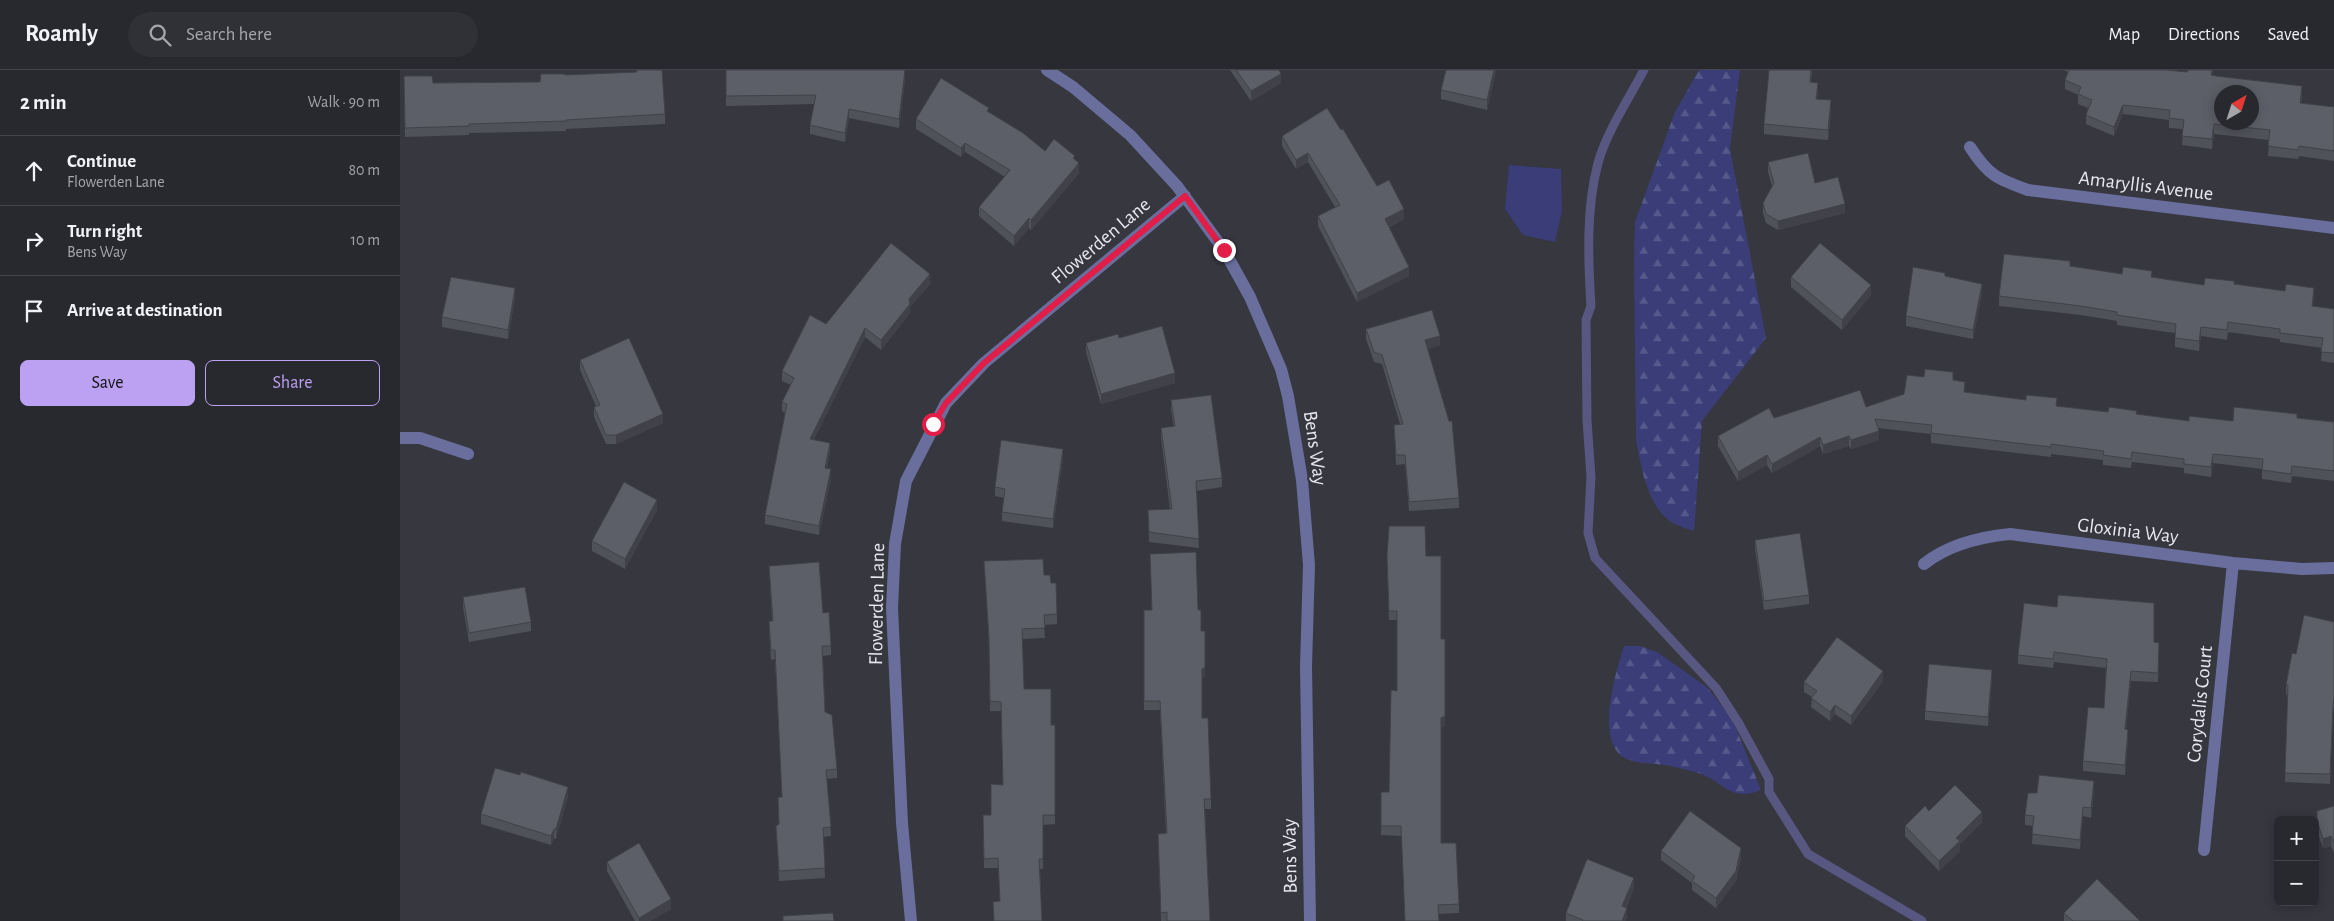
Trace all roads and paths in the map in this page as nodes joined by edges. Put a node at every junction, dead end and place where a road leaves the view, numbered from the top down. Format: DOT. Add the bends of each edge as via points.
graph roads {
  1 [pos="1047,70"];
  2 [pos="1970,147"];
  3 [pos="1185,196"];
  4 [pos="2334,228"];
  5 [pos="400,438"];
  6 [pos="468,454"];
  7 [pos="2233,563"];
  8 [pos="1924,564"];
  9 [pos="2334,568"];
  10 [pos="2204,850"];
  11 [pos="911,921"];
  12 [pos="1310,921"];
  1 -- 3 [label="street, Bens Way" via="1073,87 1130,135"];
  2 -- 4 [label="street, Amaryllis Avenue" via="1984,169 2003,181 2028,190"];
  3 -- 11 [label="street, Flowerden Lane" via="984,363 946,403 906,481 895,544 892,608 902,823"];
  3 -- 12 [label="street, Bens Way" via="1224,250 1250,297 1273,346 1288,396 1302,480 1309,564 1306,666"];
  5 -- 6 [label="street" via="420,438"];
  7 -- 8 [label="street, Gloxinia Way" via="2010,534 1986,536 1958,545"];
  7 -- 9 [label="street, Gloxinia Way" via="2302,569"];
  7 -- 10 [label="street, Corydalis Court"];
}
